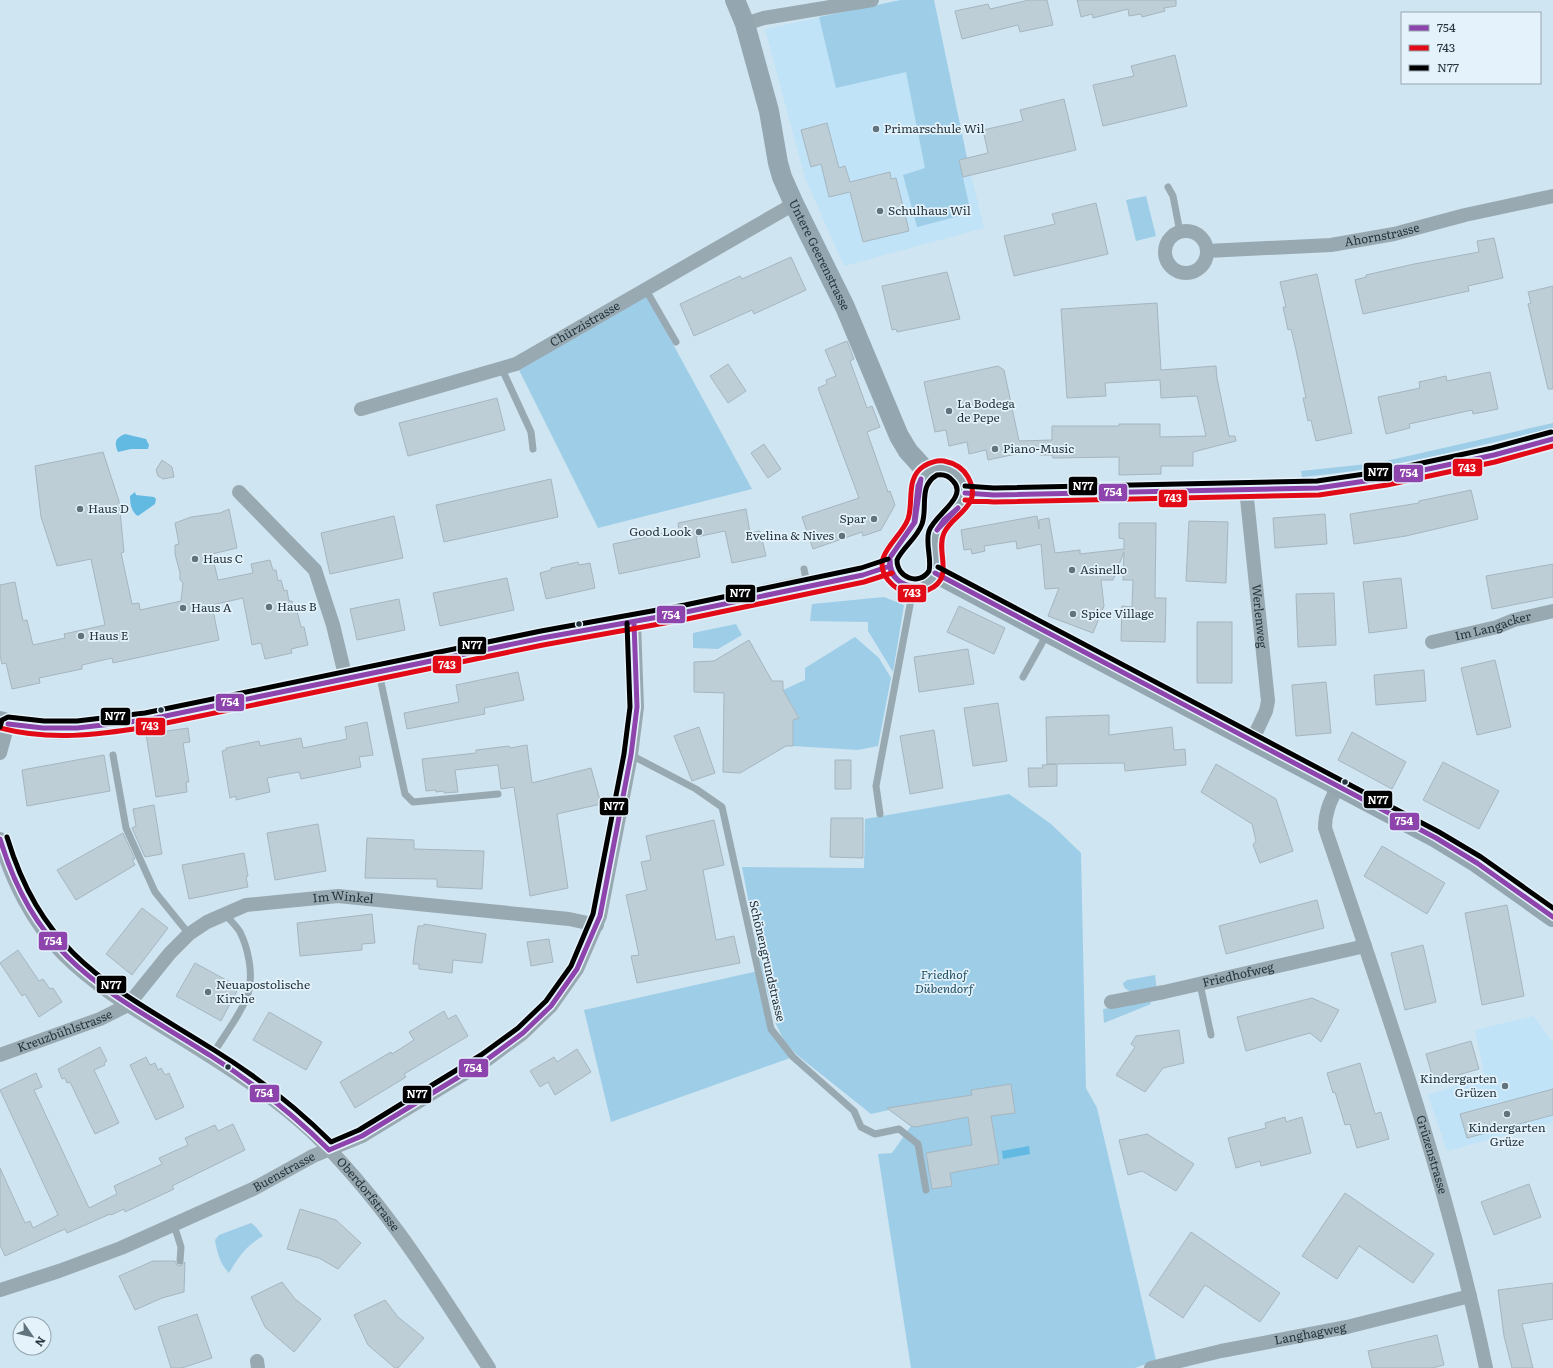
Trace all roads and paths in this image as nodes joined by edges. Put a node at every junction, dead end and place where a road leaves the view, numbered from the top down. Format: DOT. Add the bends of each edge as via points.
graph roads {
  1 [pos="735,0"];
  2 [pos="872,0"];
  3 [pos="745,24"];
  4 [pos="1168,187"];
  5 [pos="1553,196"];
  6 [pos="794,204"];
  7 [pos="1180,232"];
  8 [pos="1207,251"];
  9 [pos="646,290"];
  10 [pos="676,342"];
  11 [pos="501,367"];
  12 [pos="361,409"];
  13 [pos="1553,439"];
  14 [pos="533,449"];
  15 [pos="928,472"];
  16 [pos="1246,490"];
  17 [pos="239,492"];
  18 [pos="965,493"];
  19 [pos="890,566"];
  20 [pos="935,573"];
  21 [pos="914,587"];
  22 [pos="1553,611"];
  23 [pos="634,623"];
  24 [pos="1048,632"];
  25 [pos="1432,642"];
  26 [pos="379,672"];
  27 [pos="1023,677"];
  28 [pos="346,679"];
  29 [pos="4,722"];
  30 [pos="1252,741"];
  31 [pos="0,753"];
  32 [pos="113,755"];
  33 [pos="631,756"];
  34 [pos="1338,786"];
  35 [pos="498,794"];
  36 [pos="880,814"];
  37 [pos="0,839"];
  38 [pos="225,913"];
  39 [pos="1553,917"];
  40 [pos="597,925"];
  41 [pos="189,934"];
  42 [pos="1365,946"];
  43 [pos="1200,984"];
  44 [pos="1111,1002"];
  45 [pos="128,1005"];
  46 [pos="1211,1035"];
  47 [pos="0,1055"];
  48 [pos="211,1057"];
  49 [pos="329,1150"];
  50 [pos="926,1190"];
  51 [pos="174,1225"];
  52 [pos="180,1261"];
  53 [pos="0,1290"];
  54 [pos="1470,1296"];
  55 [pos="489,1368"];
  56 [pos="1151,1368"];
  57 [pos="1486,1368"];
  1 -- 3 [label="main road, Untere Geerenstrasse"];
  2 -- 3 [label="street" via="764,18"];
  3 -- 6 [label="main road, Untere Geerenstrasse" via="770,111 778,163"];
  4 -- 7 [label="lane" via="1173,196"];
  5 -- 8 [label="street, Ahornstrasse" via="1394,234 1332,245"];
  6 -- 9 [label="street, Chürzistrasse"];
  6 -- 15 [label="main road, Untere Geerenstrasse" via="845,307 899,436 908,451"];
  7 -- 8 [label="street" via="1193,232 1198,235 1203,239"];
  7 -- 8 [label="street" via="1170,238 1165,250 1171,268 1184,274 1198,270 1206,258"];
  9 -- 10 [label="lane"];
  9 -- 11 [label="street, Chürzistrasse" via="516,364"];
  11 -- 12 [label="street, Chürzistrasse"];
  11 -- 14 [label="lane" via="532,432"];
  13 -- 16 [label="main road" via="1494,455 1362,482 1318,488"];
  15 -- 18 [label="main road" via="941,468 953,471 962,479"];
  15 -- 19 [label="main road" via="918,486 915,521 907,536 893,551"];
  16 -- 18 [label="main road" via="994,495"];
  16 -- 30 [label="street, Werlenweg" via="1268,701 1266,712"];
  17 -- 28 [label="street" via="315,570 333,625"];
  18 -- 20 [label="main road" via="962,503 937,530 934,544 938,562"];
  19 -- 21 [label="main road" via="897,580"];
  19 -- 23 [label="main road" via="862,575 805,577"];
  20 -- 21 [label="main road" via="926,583"];
  20 -- 24 [label="main road"];
  21 -- 36 [label="lane" via="876,786"];
  22 -- 25 [label="street, Im Langacker"];
  23 -- 26 [label="main road" via="542,638"];
  23 -- 33 [label="street, Buenstrasse" via="637,706"];
  24 -- 27 [label="lane"];
  24 -- 30 [label="main road"];
  26 -- 28 [label="main road"];
  26 -- 35 [label="lane" via="405,794 413,802"];
  28 -- 29 [label="main road" via="102,727 36,729"];
  29 -- 31 [label="street"];
  30 -- 34 [label="main road"];
  32 -- 41 [label="lane" via="126,828 155,892"];
  33 -- 40 [label="street, Buenstrasse"];
  33 -- 50 [label="lane, Schönengrundstrasse" via="696,789 722,807 771,1029 793,1058 854,1111 861,1127 875,1134 899,1130 918,1144"];
  34 -- 39 [label="main road" via="1448,845"];
  34 -- 42 [label="street, Grüzenstrasse" via="1326,813 1325,828"];
  37 -- 45 [label="street, Oberdorfstrasse" via="16,884 38,922 62,953 78,968"];
  38 -- 40 [label="street, Im Winkel" via="246,905 338,896 569,919"];
  38 -- 41 [label="street, Im Winkel"];
  38 -- 48 [label="lane" via="239,931 245,945 250,969 250,990"];
  40 -- 49 [label="street, Buenstrasse" via="577,970 551,1006 523,1033 485,1061 362,1136"];
  41 -- 45 [label="street, Im Winkel" via="170,953"];
  42 -- 43 [label="street, Friedhofweg"];
  42 -- 54 [label="street, Grüzenstrasse" via="1417,1105"];
  43 -- 44 [label="street, Friedhofweg"];
  43 -- 46 [label="lane"];
  45 -- 47 [label="street, Kreuzbühlstrasse" via="100,1019"];
  45 -- 48 [label="street, Oberdorfstrasse"];
  48 -- 49 [label="street, Oberdorfstrasse" via="283,1107"];
  49 -- 51 [label="street, Buenstrasse" via="253,1189"];
  49 -- 55 [label="street, Oberdorfstrasse" via="354,1175 402,1236"];
  51 -- 52 [label="lane" via="181,1247"];
  51 -- 53 [label="street, Buenstrasse" via="121,1248"];
  54 -- 56 [label="street, Langhagweg" via="1347,1327 1221,1351"];
  54 -- 57 [label="street, Grüzenstrasse"];
}
